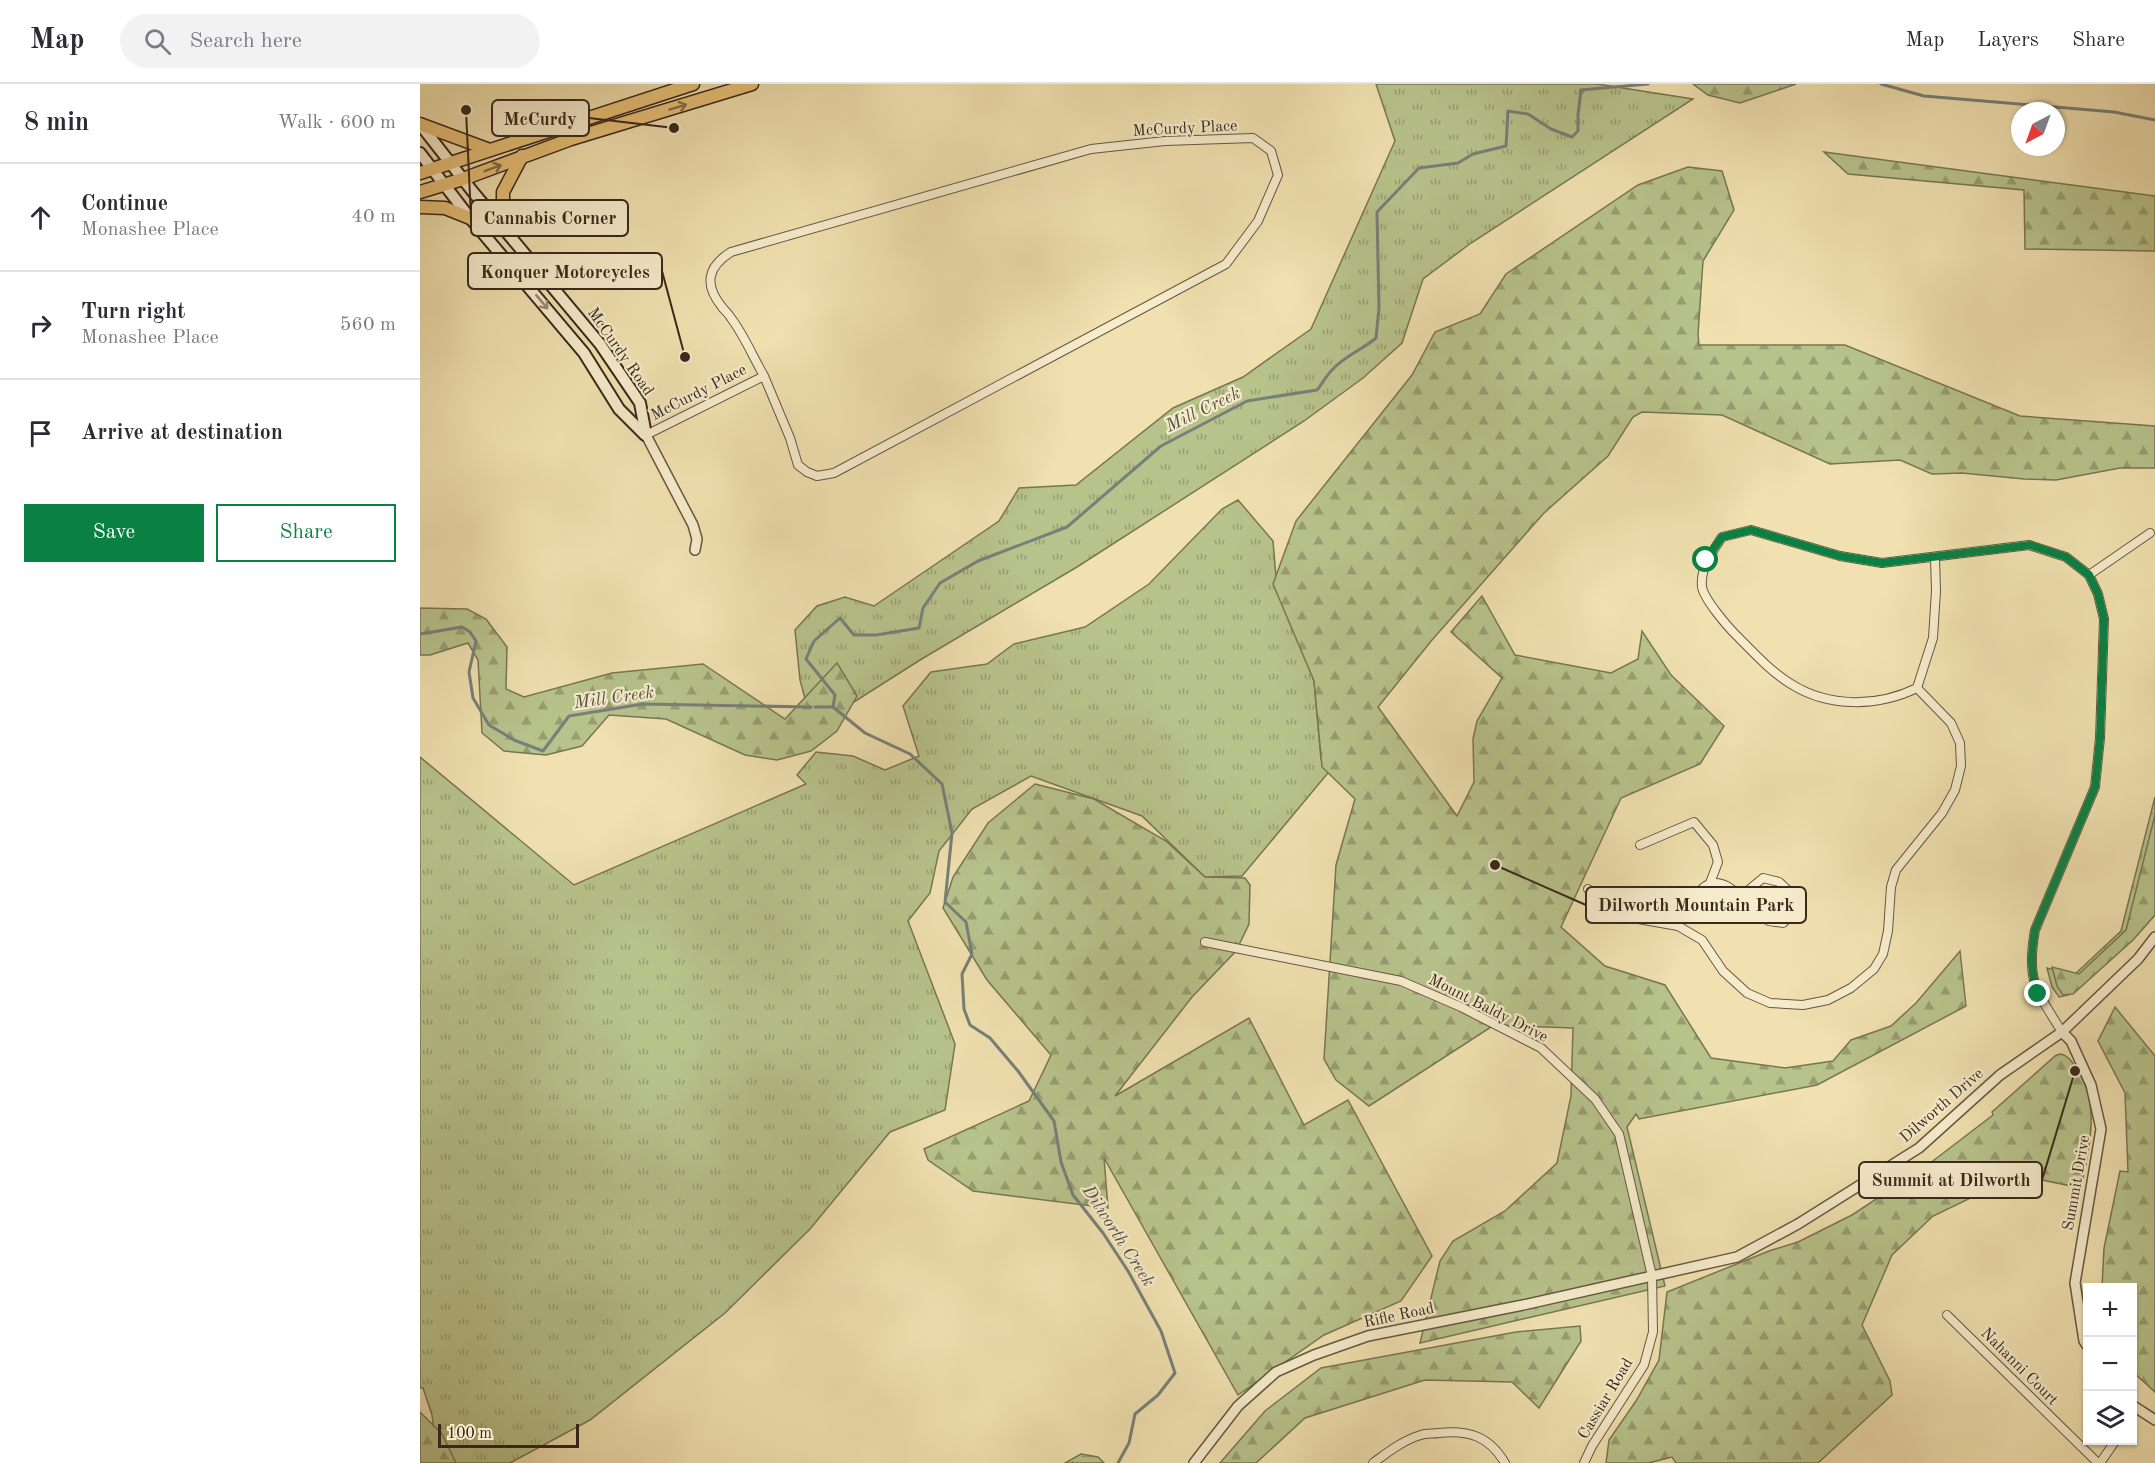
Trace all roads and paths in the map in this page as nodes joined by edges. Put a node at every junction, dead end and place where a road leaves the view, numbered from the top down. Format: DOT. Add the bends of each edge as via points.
graph roads {
  1 [pos="693,84"];
  2 [pos="753,84"];
  3 [pos="420,124"];
  4 [pos="491,150"];
  5 [pos="420,153"];
  6 [pos="522,156"];
  7 [pos="451,162"];
  8 [pos="433,169"];
  9 [pos="420,173"];
  10 [pos="463,179"];
  11 [pos="445,184"];
  12 [pos="420,192"];
  13 [pos="420,207"];
  14 [pos="470,219"];
  15 [pos="503,228"];
  16 [pos="764,376"];
  17 [pos="646,435"];
  18 [pos="2150,533"];
  19 [pos="695,550"];
  20 [pos="1935,558"];
  21 [pos="2089,575"];
  22 [pos="1917,688"];
  23 [pos="1640,844"];
  24 [pos="1710,883"];
  25 [pos="1588,889"];
  26 [pos="1740,897"];
  27 [pos="1678,926"];
  28 [pos="2155,937"];
  29 [pos="1205,942"];
  30 [pos="2062,1032"];
  31 [pos="1652,1276"];
  32 [pos="1947,1315"];
  33 [pos="2083,1337"];
  34 [pos="2137,1411"];
  35 [pos="2155,1420"];
  36 [pos="2112,1445"];
  37 [pos="1194,1463"];
  38 [pos="1373,1463"];
  39 [pos="1505,1463"];
  40 [pos="1584,1463"];
  41 [pos="2099,1463"];
  1 -- 4 [label="highway"];
  6 -- 2 [label="highway, one-way"];
  3 -- 4 [label="highway"];
  3 -- 7 [label="main road, McCurdy Road"];
  4 -- 7 [label="highway"];
  5 -- 8 [label="main road, McCurdy Road"];
  10 -- 6 [label="highway, one-way"];
  6 -- 15 [label="highway" via="503,192"];
  7 -- 8 [label="highway"];
  7 -- 10 [label="main road, McCurdy Road"];
  8 -- 9 [label="highway"];
  8 -- 11 [label="main road, McCurdy Road"];
  10 -- 11 [label="highway"];
  10 -- 15 [label="main road, McCurdy Road"];
  11 -- 12 [label="highway"];
  11 -- 14 [label="main road, McCurdy Road"];
  13 -- 14 [label="highway" via="445,208"];
  14 -- 17 [label="main road, McCurdy Road, one-way" via="584,353 619,409"];
  15 -- 17 [label="main road, McCurdy Road" via="600,344 640,403"];
  16 -- 16 [label="street, McCurdy Place" via="798,465 818,476 834,472 1226,264 1258,221 1278,175 1271,151 1253,138 1091,149 731,252 715,266 710,286"];
  16 -- 17 [label="street, McCurdy Place"];
  17 -- 19 [label="street, McCurdy Road" via="693,525"];
  18 -- 21 [label="street"];
  20 -- 21 [label="street" via="2030,545 2066,557"];
  20 -- 22 [label="street" via="1933,638"];
  20 -- 22 [label="street" via="1882,563 1840,556 1751,530 1722,537 1706,560 1702,588 1721,620 1791,684 1842,703 1899,697"];
  21 -- 30 [label="street" via="2104,619 2095,787 2035,930 2031,953 2032,977 2038,994"];
  22 -- 27 [label="street" via="1951,723 1960,743 1961,766 1955,790 1942,813 1896,870 1883,954 1874,969 1828,1000 1803,1005 1770,1003 1747,993 1723,971 1702,940"];
  23 -- 24 [label="street" via="1694,822 1713,845 1718,862"];
  24 -- 26 [label="street" via="1724,883"];
  24 -- 27 [label="street" via="1697,893"];
  25 -- 27 [label="street" via="1627,917"];
  26 -- 26 [label="street" via="1768,920 1783,923 1792,914 1793,895 1779,882 1763,879"];
  28 -- 30 [label="street, Dilworth Drive" via="2138,959"];
  29 -- 31 [label="street, Mount Baldy Drive" via="1401,981 1541,1048 1595,1100 1619,1134"];
  30 -- 31 [label="street, Dilworth Drive" via="2000,1075 1919,1148 1798,1224 1737,1257"];
  30 -- 33 [label="street, Summit Drive" via="2071,1041 2091,1085 2101,1130 2075,1283"];
  31 -- 37 [label="street, Rifle Road" via="1368,1336 1314,1355 1270,1377 1238,1406"];
  31 -- 40 [label="street, Cassiar Road" via="1653,1332 1644,1365"];
  32 -- 41 [label="street, Nahanni Court"];
  34 -- 35 [label="street"];
  36 -- 41 [label="street"];
  38 -- 39 [label="street" via="1421,1435 1447,1432 1474,1433 1497,1450"];
}
